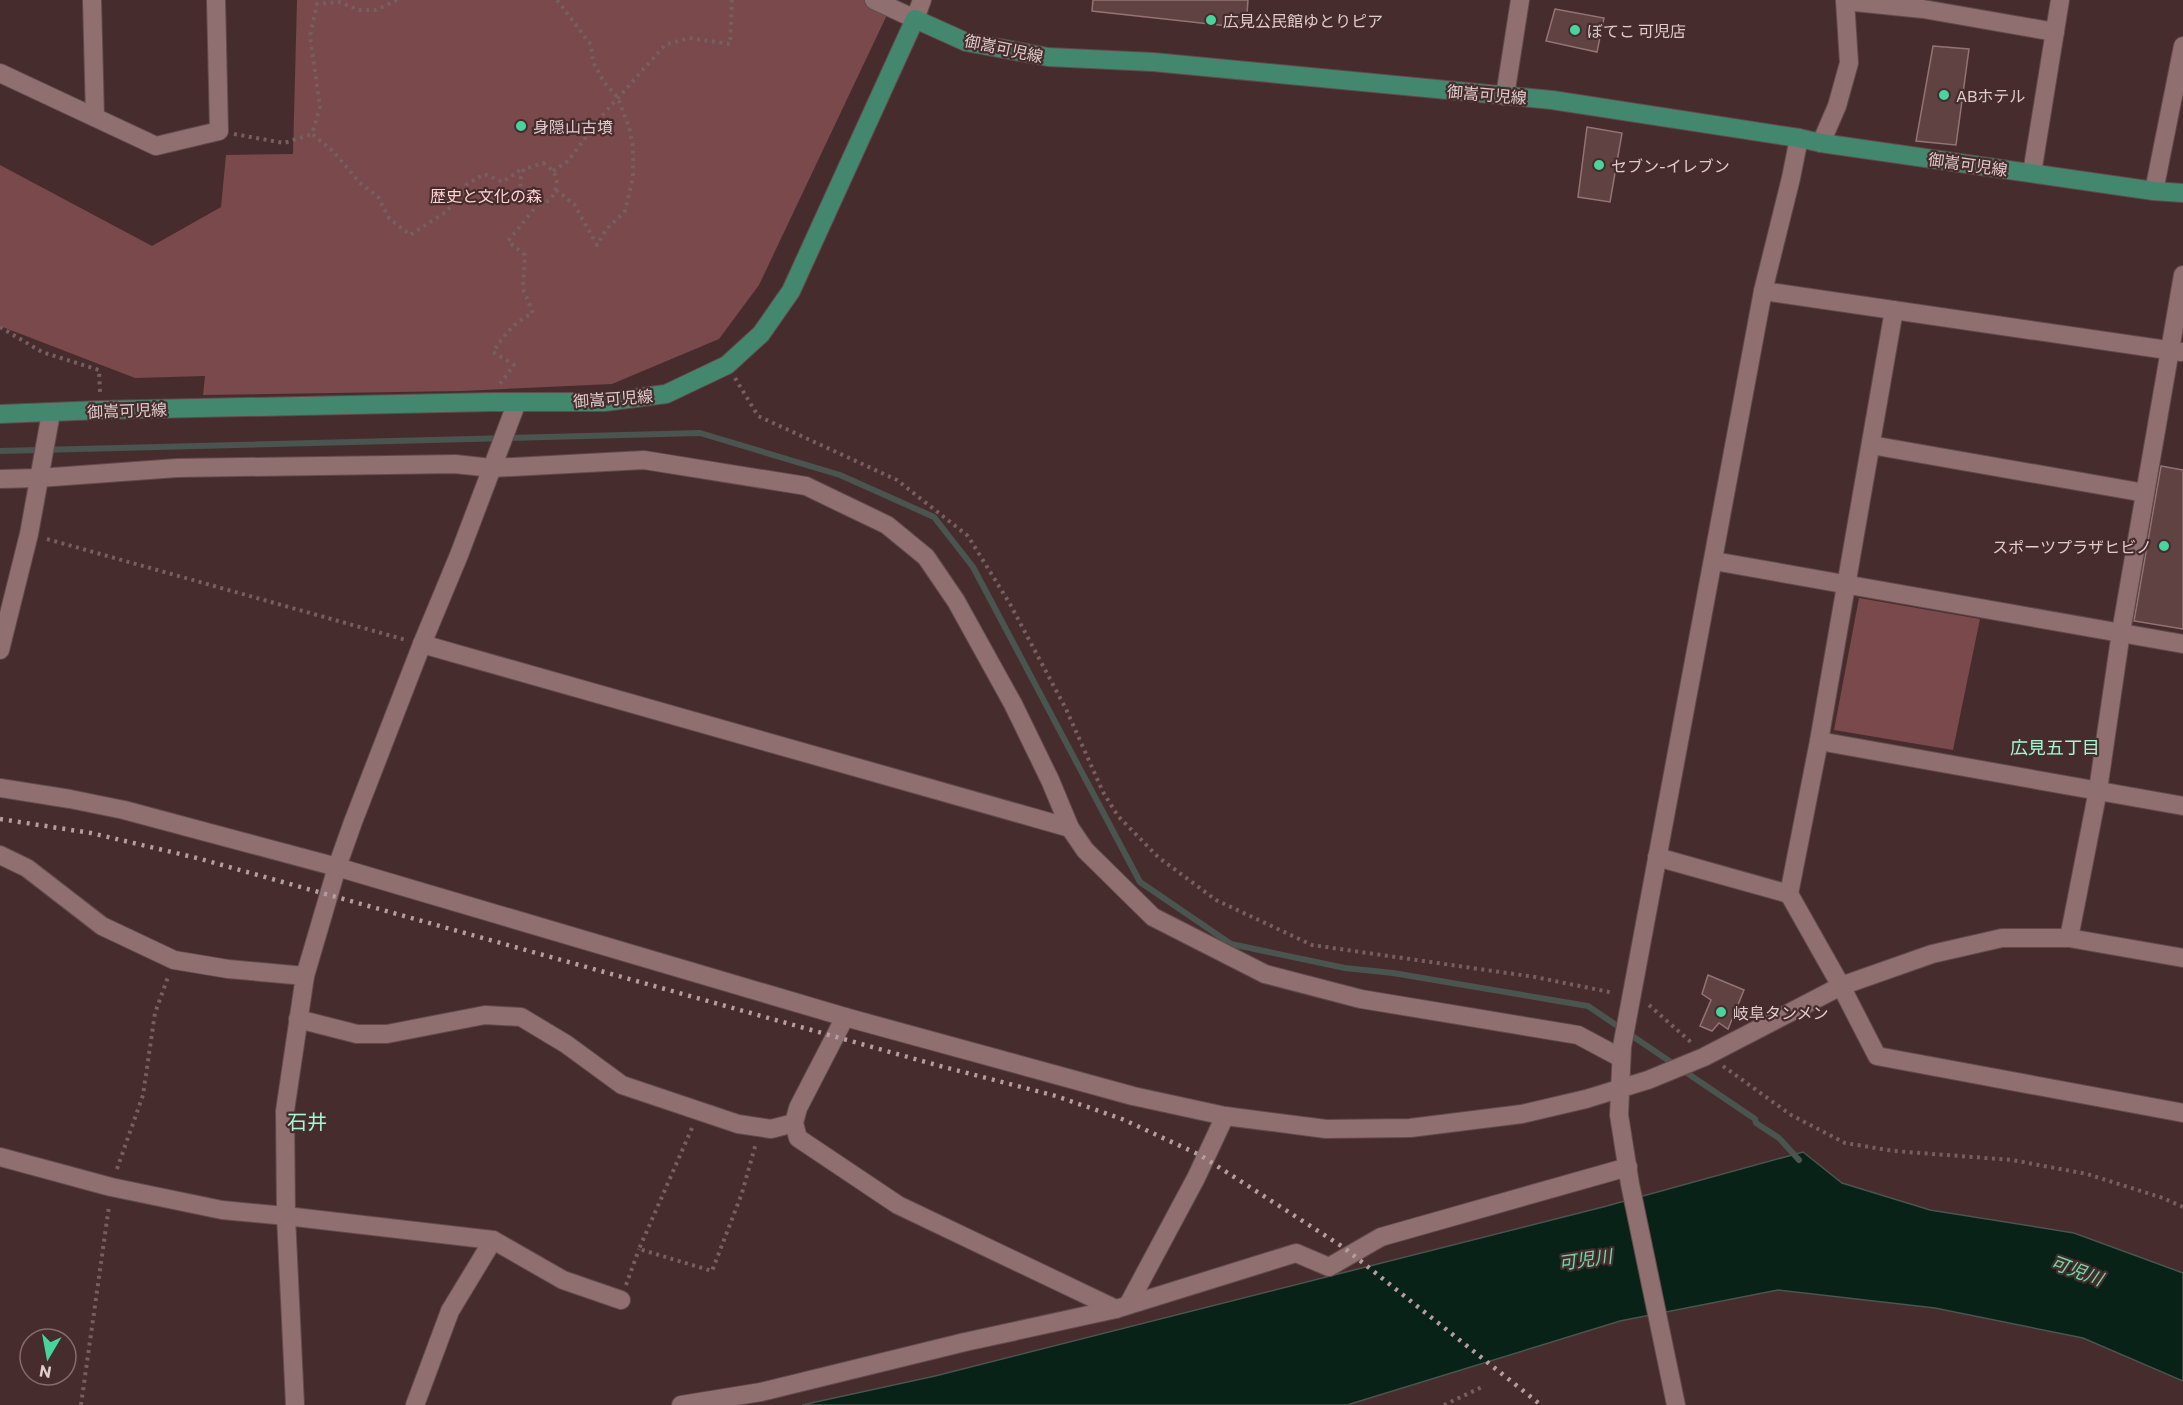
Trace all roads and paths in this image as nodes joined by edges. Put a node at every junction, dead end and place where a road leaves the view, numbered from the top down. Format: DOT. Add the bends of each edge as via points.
graph roads {
  1 [pos="92,0"];
  2 [pos="216,0"];
  3 [pos="397,0"];
  4 [pos="557,0"];
  5 [pos="732,0"];
  6 [pos="874,0"];
  7 [pos="922,0"];
  8 [pos="1520,0"];
  9 [pos="2060,0"];
  10 [pos="1845,1"];
  11 [pos="1924,4"];
  12 [pos="915,19"];
  13 [pos="2055,32"];
  14 [pos="2183,46"];
  15 [pos="0,73"];
  16 [pos="1505,96"];
  17 [pos="618,98"];
  18 [pos="95,117"];
  19 [pos="219,131"];
  20 [pos="312,134"];
  21 [pos="1799,138"];
  22 [pos="1821,143"];
  23 [pos="523,170"];
  24 [pos="552,171"];
  25 [pos="2032,173"];
  26 [pos="556,190"];
  27 [pos="2154,191"];
  28 [pos="2183,193"];
  29 [pos="539,203"];
  30 [pos="2183,275"];
  31 [pos="1763,291"];
  32 [pos="1894,310"];
  33 [pos="0,327"];
  34 [pos="2177,351"];
  35 [pos="727,365"];
  36 [pos="493,402"];
  37 [pos="517,402"];
  38 [pos="101,410"];
  39 [pos="51,413"];
  40 [pos="0,414"];
  41 [pos="1871,445"];
  42 [pos="492,468"];
  43 [pos="40,471"];
  44 [pos="0,479"];
  45 [pos="2145,493"];
  46 [pos="28,534"];
  47 [pos="1714,561"];
  48 [pos="1846,585"];
  49 [pos="2121,632"];
  50 [pos="422,644"];
  51 [pos="2183,644"];
  52 [pos="0,650"];
  53 [pos="1819,741"];
  54 [pos="0,788"];
  55 [pos="2098,790"];
  56 [pos="2183,806"];
  57 [pos="1070,828"];
  58 [pos="0,855"];
  59 [pos="1658,857"];
  60 [pos="337,867"];
  61 [pos="1789,894"];
  62 [pos="2069,938"];
  63 [pos="2183,958"];
  64 [pos="305,976"];
  65 [pos="1841,986"];
  66 [pos="1630,1000"];
  67 [pos="845,1017"];
  68 [pos="298,1019"];
  69 [pos="1622,1052"];
  70 [pos="1707,1056"];
  71 [pos="1620,1088"];
  72 [pos="699,1111"];
  73 [pos="2183,1113"];
  74 [pos="1225,1116"];
  75 [pos="794,1123"];
  76 [pos="760,1128"];
  77 [pos="0,1157"];
  78 [pos="1629,1175"];
  79 [pos="2183,1207"];
  80 [pos="286,1216"];
  81 [pos="493,1240"];
  82 [pos="639,1249"];
  83 [pos="621,1300"];
  84 [pos="1122,1307"];
  85 [pos="1482,1387"];
  86 [pos="295,1405"];
  87 [pos="415,1405"];
  88 [pos="681,1405"];
  89 [pos="1444,1405"];
  90 [pos="1676,1405"];
  1 -- 18 [label="street"];
  2 -- 19 [label="street"];
  3 -- 20 [label="path" via="376,10 359,10 340,2 317,3 310,36 320,107"];
  4 -- 17 [label="path" via="591,45 593,62"];
  5 -- 17 [label="path" via="730,44 689,38 665,45"];
  6 -- 12 [label="street"];
  7 -- 12 [label="street"];
  8 -- 16 [label="street"];
  9 -- 13 [label="street"];
  10 -- 11 [label="street"];
  10 -- 22 [label="street" via="1849,63 1838,106"];
  11 -- 13 [label="street"];
  12 -- 16 [label="main road, 御嵩可児線" via="966,42 1048,57 1153,62"];
  12 -- 35 [label="main road, 御嵩可児線" via="791,291 761,334"];
  13 -- 25 [label="street"];
  14 -- 27 [label="street"];
  15 -- 18 [label="street"];
  16 -- 21 [label="main road, 御嵩可児線"];
  17 -- 24 [label="path" via="568,161"];
  17 -- 26 [label="path" via="633,147 633,177 625,211 597,245 574,204"];
  18 -- 19 [label="street" via="156,146"];
  19 -- 20 [label="path" via="284,143"];
  20 -- 23 [label="path" via="378,197 388,218 410,235 446,212 466,185 484,174 502,182"];
  21 -- 22 [label="main road, 御嵩可児線"];
  21 -- 31 [label="street"];
  22 -- 25 [label="main road, 御嵩可児線"];
  23 -- 24 [label="path" via="543,163"];
  23 -- 29 [label="path" via="519,186 523,196"];
  24 -- 26 [label="path" via="557,180"];
  25 -- 27 [label="main road, 御嵩可児線"];
  26 -- 29 [label="path" via="551,200"];
  27 -- 28 [label="main road, 御嵩可児線"];
  29 -- 36 [label="path" via="508,241 525,255 523,289 533,313 506,332 493,352 514,365 495,391"];
  30 -- 34 [label="street"];
  31 -- 32 [label="street"];
  31 -- 47 [label="street"];
  32 -- 34 [label="street"];
  32 -- 41 [label="street"];
  33 -- 38 [label="path" via="42,352 99,370"];
  34 -- 45 [label="street"];
  35 -- 37 [label="main road, 御嵩可児線" via="666,394 604,402"];
  35 -- 66 [label="path" via="758,416 897,480 968,536 1010,604 1118,816 1158,857 1216,900 1312,945 1535,977"];
  36 -- 37 [label="main road, 御嵩可児線"];
  36 -- 38 [label="main road, 御嵩可児線"];
  37 -- 42 [label="street"];
  38 -- 39 [label="main road, 御嵩可児線"];
  39 -- 40 [label="main road, 御嵩可児線"];
  39 -- 43 [label="street"];
  41 -- 45 [label="street"];
  41 -- 48 [label="street"];
  42 -- 43 [label="street" via="455,464"];
  42 -- 50 [label="street"];
  42 -- 57 [label="street" via="644,460 806,486 887,525 926,557 956,601 1013,704"];
  43 -- 44 [label="street"];
  43 -- 46 [label="street"];
  45 -- 49 [label="street"];
  46 -- 50 [label="path"];
  46 -- 52 [label="street"];
  47 -- 48 [label="street"];
  47 -- 59 [label="street"];
  48 -- 49 [label="street"];
  48 -- 53 [label="street"];
  49 -- 51 [label="street"];
  49 -- 55 [label="street"];
  50 -- 57 [label="street"];
  50 -- 60 [label="street"];
  53 -- 55 [label="street"];
  53 -- 61 [label="street"];
  54 -- 60 [label="street" via="124,810"];
  55 -- 56 [label="street"];
  55 -- 62 [label="street"];
  57 -- 69 [label="street" via="1085,850 1153,917 1265,974 1361,999 1578,1035"];
  58 -- 64 [label="street" via="27,868 102,926 174,960"];
  59 -- 61 [label="street"];
  59 -- 66 [label="street"];
  60 -- 64 [label="street"];
  60 -- 67 [label="street"];
  61 -- 65 [label="street"];
  62 -- 63 [label="street"];
  62 -- 65 [label="street" via="2002,938 1932,954"];
  64 -- 68 [label="street"];
  65 -- 70 [label="street"];
  65 -- 73 [label="street" via="1877,1056"];
  66 -- 69 [label="street"];
  66 -- 70 [label="path" via="1642,998"];
  67 -- 74 [label="street" via="1133,1096"];
  67 -- 75 [label="street"];
  68 -- 72 [label="street" via="357,1034 387,1034 484,1015 521,1017 622,1085"];
  68 -- 80 [label="street" via="285,1111"];
  69 -- 71 [label="street"];
  70 -- 71 [label="street"];
  70 -- 79 [label="path" via="1791,1115 1845,1143 2012,1160 2087,1174"];
  71 -- 74 [label="street" via="1522,1114 1410,1128 1326,1129"];
  71 -- 78 [label="street" via="1619,1115"];
  72 -- 76 [label="street"];
  72 -- 82 [label="path"];
  74 -- 84 [label="street" via="1196,1178"];
  75 -- 76 [label="street"];
  75 -- 84 [label="street" via="798,1138 898,1204"];
  76 -- 82 [label="path" via="742,1193 712,1271"];
  77 -- 80 [label="street" via="111,1187 222,1210"];
  78 -- 84 [label="street" via="1381,1237 1329,1267 1296,1253"];
  78 -- 90 [label="street"];
  80 -- 81 [label="street"];
  80 -- 86 [label="street"];
  81 -- 83 [label="street" via="562,1280"];
  81 -- 87 [label="street" via="450,1311"];
  82 -- 83 [label="path"];
  84 -- 88 [label="street" via="761,1392"];
  85 -- 89 [label="path"];
}
